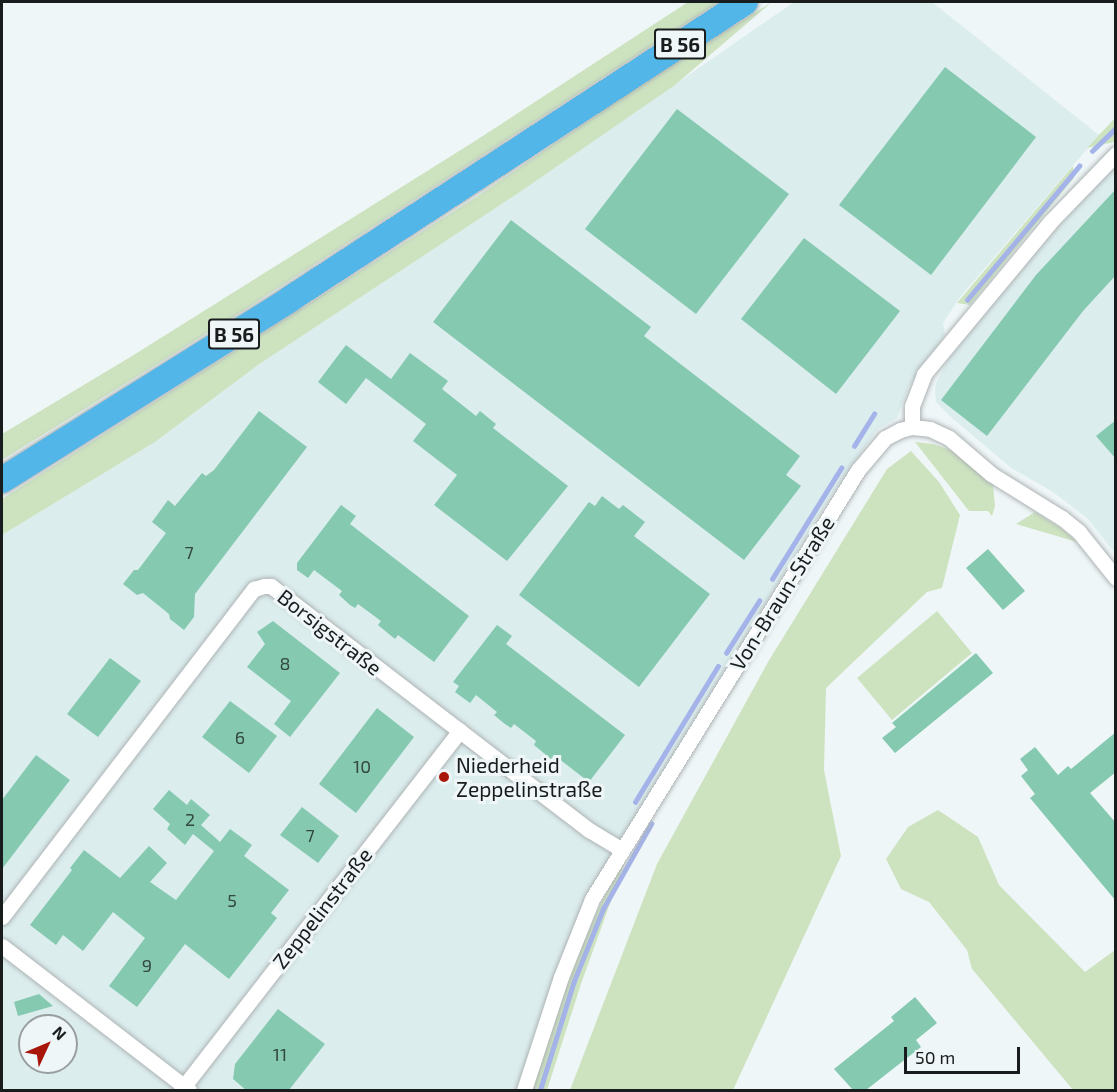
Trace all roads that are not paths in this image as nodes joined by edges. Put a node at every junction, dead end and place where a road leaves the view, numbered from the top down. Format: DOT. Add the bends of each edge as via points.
graph roads {
  1 [pos="745,2"];
  2 [pos="1116,154"];
  3 [pos="912,427"];
  4 [pos="2,480"];
  5 [pos="1116,578"];
  6 [pos="460,730"];
  7 [pos="621,849"];
  8 [pos="2,917"];
  9 [pos="2,946"];
  10 [pos="185,1089"];
  11 [pos="524,1090"];
  1 -- 4 [label="highway, B 56" via="300,293"];
  2 -- 3 [label="street" via="1050,222 924,374 912,406"];
  3 -- 5 [label="street" via="930,429 949,438 991,474 1062,518 1079,532"];
  3 -- 7 [label="street, Von-Braun-Straße" via="885,438 858,470"];
  6 -- 7 [label="street, Borsigstraße" via="589,830"];
  6 -- 8 [label="street, Borsigstraße" via="271,586 254,589"];
  6 -- 10 [label="street, Zeppelinstraße"];
  7 -- 11 [label="street, Von-Braun-Straße" via="592,898"];
  9 -- 10 [label="street"];
}
